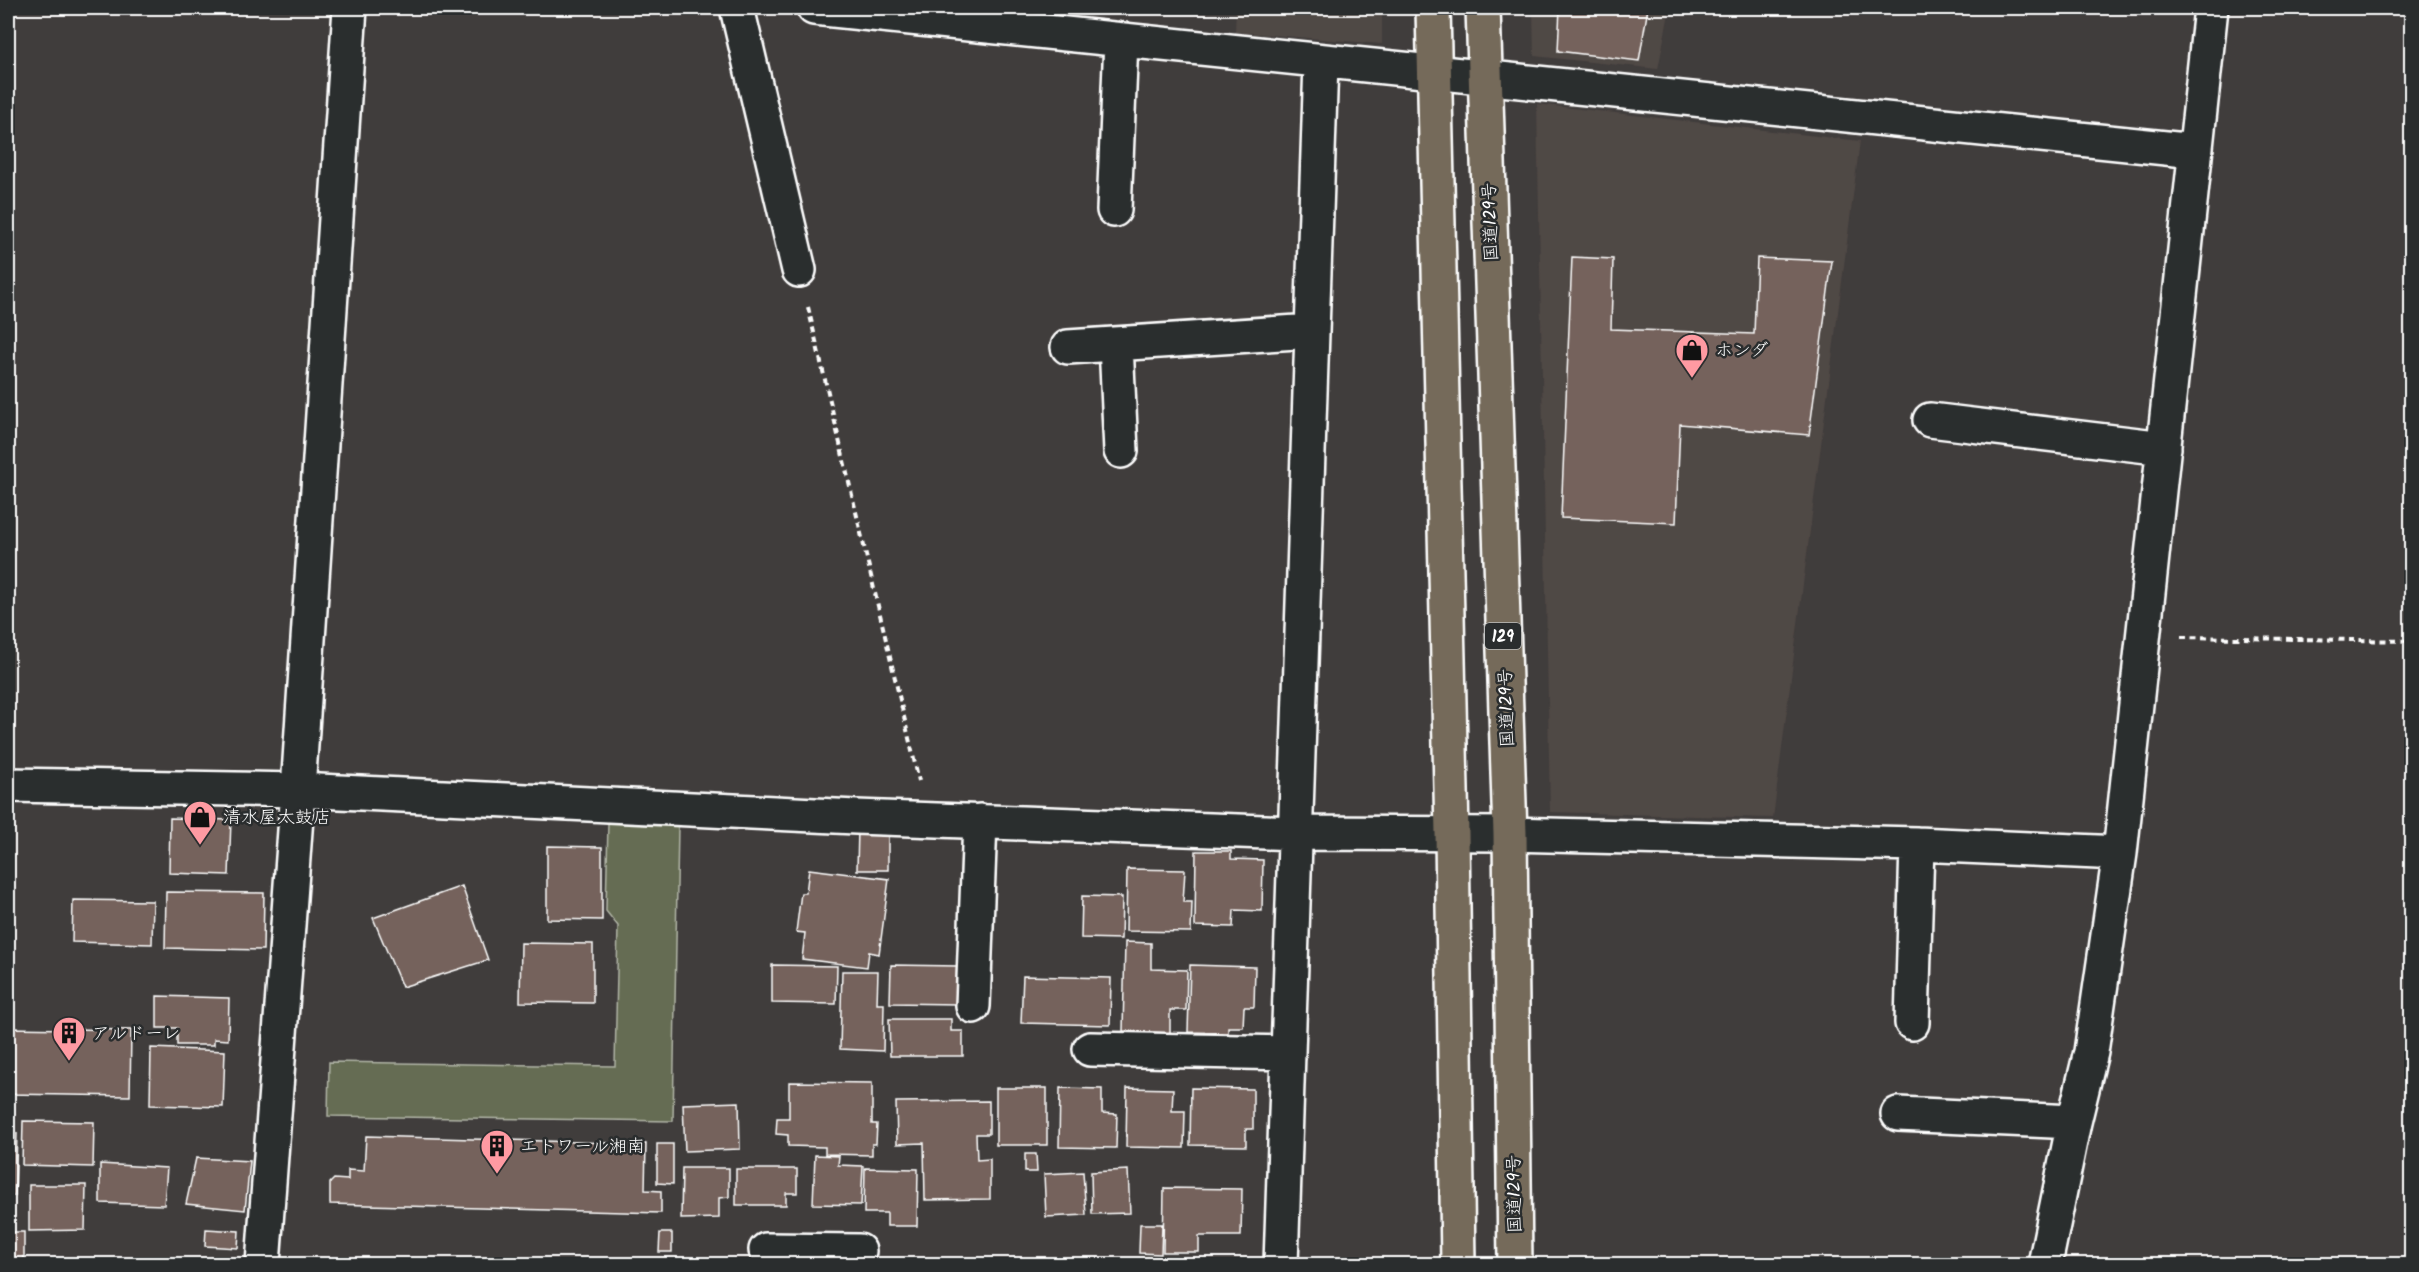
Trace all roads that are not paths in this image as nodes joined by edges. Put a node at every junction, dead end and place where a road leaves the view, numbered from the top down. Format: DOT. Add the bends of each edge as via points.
graph roads {
  1 [pos="350,8"];
  2 [pos="737,8"];
  3 [pos="814,8"];
  4 [pos="1432,8"];
  5 [pos="1483,8"];
  6 [pos="2211,8"];
  7 [pos="1121,40"];
  8 [pos="1321,62"];
  9 [pos="1435,73"];
  10 [pos="1485,77"];
  11 [pos="2195,151"];
  12 [pos="1114,210"];
  13 [pos="799,270"];
  14 [pos="1312,331"];
  15 [pos="1116,344"];
  16 [pos="1068,347"];
  17 [pos="1930,420"];
  18 [pos="2164,448"];
  19 [pos="1120,451"];
  20 [pos="8,785"];
  21 [pos="298,790"];
  22 [pos="980,821"];
  23 [pos="1452,832"];
  24 [pos="1295,833"];
  25 [pos="1510,834"];
  26 [pos="1917,844"];
  27 [pos="2120,853"];
  28 [pos="973,1006"];
  29 [pos="1912,1023"];
  30 [pos="1090,1049"];
  31 [pos="1288,1053"];
  32 [pos="1898,1114"];
  33 [pos="2074,1122"];
  34 [pos="766,1250"];
  35 [pos="859,1251"];
  36 [pos="805,1257"];
  37 [pos="263,1264"];
  38 [pos="1281,1264"];
  39 [pos="1458,1264"];
  40 [pos="1515,1264"];
  41 [pos="2045,1264"];
  1 -- 21 [label="street"];
  2 -- 13 [label="street"];
  3 -- 7 [label="street"];
  4 -- 9 [label="highway"];
  5 -- 10 [label="highway, 国道129号 / 129"];
  6 -- 11 [label="street"];
  7 -- 8 [label="street"];
  7 -- 12 [label="street"];
  8 -- 9 [label="street"];
  8 -- 14 [label="street"];
  9 -- 10 [label="street"];
  9 -- 23 [label="highway"];
  10 -- 11 [label="street"];
  10 -- 25 [label="highway, 国道129号 / 129"];
  11 -- 18 [label="street"];
  14 -- 15 [label="street"];
  14 -- 24 [label="street"];
  15 -- 16 [label="street"];
  15 -- 19 [label="street"];
  17 -- 18 [label="street"];
  18 -- 27 [label="street"];
  20 -- 21 [label="street"];
  21 -- 22 [label="street"];
  21 -- 37 [label="street"];
  22 -- 24 [label="street"];
  22 -- 28 [label="street"];
  23 -- 24 [label="street"];
  23 -- 25 [label="street"];
  23 -- 39 [label="highway"];
  24 -- 31 [label="street"];
  25 -- 26 [label="street"];
  25 -- 40 [label="highway, 国道129号 / 129"];
  26 -- 27 [label="street"];
  26 -- 29 [label="street"];
  27 -- 33 [label="street" via="2091,1052"];
  30 -- 31 [label="street"];
  31 -- 38 [label="street"];
  32 -- 33 [label="street"];
  33 -- 41 [label="street"];
  34 -- 36 [label="street"];
  35 -- 36 [label="street"];
}
